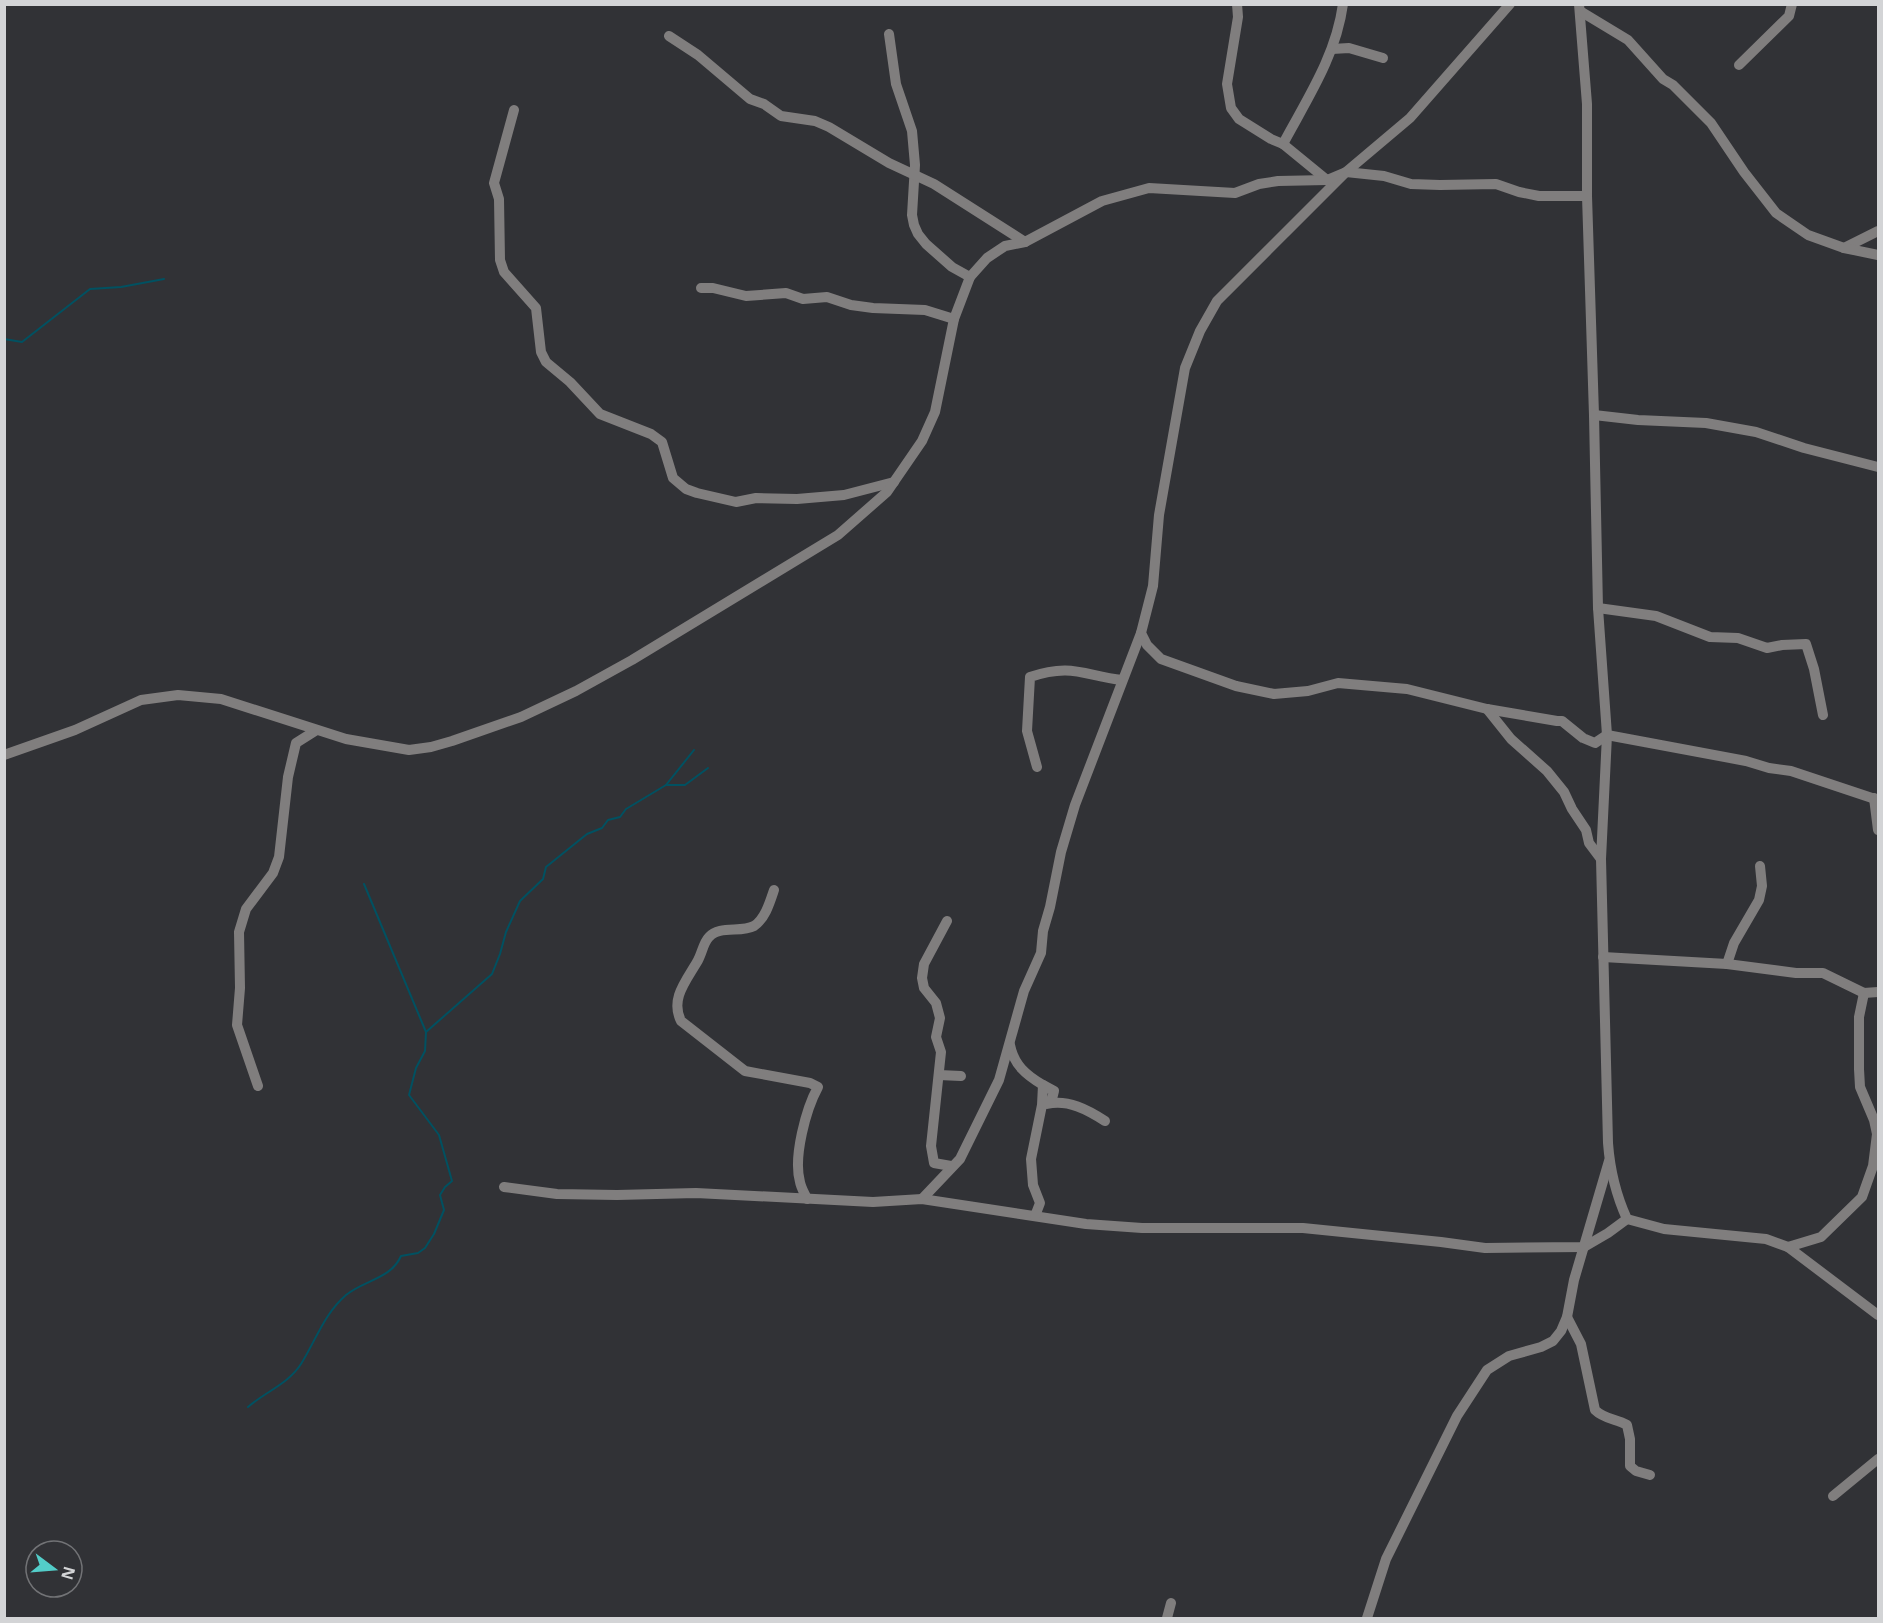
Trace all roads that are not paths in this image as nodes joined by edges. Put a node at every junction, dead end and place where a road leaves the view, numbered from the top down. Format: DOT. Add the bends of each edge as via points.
graph roads {
  1 [pos="1236,4"];
  2 [pos="1343,4"];
  3 [pos="1510,4"];
  4 [pos="1792,4"];
  5 [pos="1579,8"];
  6 [pos="889,34"];
  7 [pos="669,36"];
  8 [pos="1332,50"];
  9 [pos="1383,58"];
  10 [pos="1739,65"];
  11 [pos="513,110"];
  12 [pos="1283,144"];
  13 [pos="1346,172"];
  14 [pos="915,176"];
  15 [pos="1327,180"];
  16 [pos="1587,196"];
  17 [pos="1878,231"];
  18 [pos="1026,242"];
  19 [pos="1844,248"];
  20 [pos="1878,255"];
  21 [pos="970,277"];
  22 [pos="701,288"];
  23 [pos="954,318"];
  24 [pos="1594,415"];
  25 [pos="1878,467"];
  26 [pos="894,482"];
  27 [pos="1598,608"];
  28 [pos="1141,633"];
  29 [pos="1122,680"];
  30 [pos="1487,709"];
  31 [pos="1823,715"];
  32 [pos="315,731"];
  33 [pos="1607,735"];
  34 [pos="4,755"];
  35 [pos="1037,767"];
  36 [pos="1876,799"];
  37 [pos="1878,830"];
  38 [pos="1601,859"];
  39 [pos="1760,866"];
  40 [pos="774,890"];
  41 [pos="946,921"];
  42 [pos="1603,957"];
  43 [pos="1727,964"];
  44 [pos="1878,992"];
  45 [pos="1864,993"];
  46 [pos="1009,1041"];
  47 [pos="939,1075"];
  48 [pos="961,1076"];
  49 [pos="258,1086"];
  50 [pos="1047,1104"];
  51 [pos="1105,1121"];
  52 [pos="1609,1159"];
  53 [pos="934,1163"];
  54 [pos="951,1166"];
  55 [pos="938,1184"];
  56 [pos="504,1187"];
  57 [pos="807,1199"];
  58 [pos="922,1199"];
  59 [pos="1041,1216"];
  60 [pos="1627,1219"];
  61 [pos="1584,1247"];
  62 [pos="1788,1247"];
  63 [pos="1878,1315"];
  64 [pos="1567,1317"];
  65 [pos="1878,1459"];
  66 [pos="1650,1475"];
  67 [pos="1833,1496"];
  68 [pos="1171,1604"];
  69 [pos="1167,1618"];
  70 [pos="1366,1618"];
  1 -- 12 [label="street" via="1238,17 1227,84 1231,108 1239,119"];
  2 -- 8 [label="street"];
  3 -- 13 [label="street" via="1410,118"];
  4 -- 10 [label="street" via="1789,16"];
  5 -- 16 [label="street" via="1587,104"];
  5 -- 19 [label="street" via="1628,40 1711,123 1776,213 1808,235"];
  6 -- 14 [label="street" via="896,84 912,131"];
  7 -- 14 [label="street" via="750,99 781,116 829,127"];
  8 -- 9 [label="street" via="1350,48"];
  8 -- 12 [label="street"];
  11 -- 26 [label="street" via="494,183 499,199 500,260 504,272 536,308 541,352 546,362 600,414 662,442 672,478 697,494 736,502 756,498 797,499 844,495"];
  12 -- 15 [label="street"];
  13 -- 15 [label="street"];
  13 -- 16 [label="street" via="1411,184 1496,184 1539,196"];
  13 -- 28 [label="street" via="1217,301 1200,330 1185,368 1159,515 1154,586"];
  14 -- 18 [label="street"];
  14 -- 21 [label="street" via="912,215 918,234 952,267"];
  15 -- 18 [label="street" via="1278,181 1235,193 1149,188 1102,201"];
  16 -- 24 [label="street"];
  17 -- 19 [label="street"];
  18 -- 21 [label="street" via="1005,246"];
  19 -- 20 [label="street"];
  21 -- 23 [label="street"];
  22 -- 23 [label="street" via="746,296 786,293 803,299 827,297 851,305 925,310"];
  23 -- 26 [label="street" via="935,411 922,441"];
  24 -- 25 [label="street" via="1706,423 1756,432"];
  24 -- 27 [label="street"];
  26 -- 32 [label="street" via="838,535 632,660 521,717 431,747 409,750"];
  27 -- 31 [label="street" via="1656,616 1710,637 1738,638 1767,648 1806,644"];
  27 -- 33 [label="street"];
  28 -- 29 [label="street"];
  28 -- 30 [label="street" via="1161,659 1236,686 1274,694 1308,691 1338,682 1407,689"];
  29 -- 35 [label="street" via="1073,669 1048,670 1030,677 1027,731"];
  29 -- 46 [label="street" via="1075,805 1061,852 1041,953"];
  30 -- 33 [label="street" via="1562,720 1595,743"];
  30 -- 38 [label="street" via="1564,792"];
  32 -- 34 [label="street" via="221,699 178,695 141,700 75,730"];
  32 -- 49 [label="street" via="296,743 279,857 273,873 246,909 239,932 237,1025"];
  33 -- 36 [label="street" via="1791,771"];
  33 -- 38 [label="street"];
  36 -- 37 [label="street"];
  38 -- 42 [label="street"];
  39 -- 43 [label="street" via="1759,900 1734,943"];
  40 -- 57 [label="street" via="755,925 709,936 680,990 677,1013 681,1021 745,1071 818,1087 807,1112 800,1156 799,1181"];
  41 -- 47 [label="street" via="924,964 922,978 939,1011"];
  42 -- 43 [label="street"];
  42 -- 52 [label="street"];
  43 -- 45 [label="street" via="1823,973"];
  44 -- 45 [label="street"];
  45 -- 62 [label="street" via="1859,1017 1859,1069 1860,1087 1877,1134 1873,1166 1862,1197 1821,1237"];
  46 -- 50 [label="street" via="1017,1064 1054,1091"];
  46 -- 54 [label="street" via="999,1080 960,1159"];
  47 -- 48 [label="street"];
  47 -- 53 [label="street" via="932,1137"];
  50 -- 51 [label="street" via="1087,1109"];
  50 -- 59 [label="street" via="1030,1159"];
  52 -- 60 [label="street" via="1617,1197"];
  52 -- 61 [label="street"];
  53 -- 54 [label="street"];
  53 -- 55 [label="street"];
  54 -- 55 [label="street"];
  55 -- 58 [label="street"];
  56 -- 57 [label="street" via="557,1194 696,1193"];
  57 -- 58 [label="street"];
  58 -- 59 [label="street"];
  59 -- 61 [label="street" via="1142,1228 1303,1228 1485,1248"];
  60 -- 61 [label="street"];
  60 -- 62 [label="street" via="1664,1229 1766,1239"];
  61 -- 64 [label="street"];
  62 -- 63 [label="street"];
  64 -- 66 [label="street" via="1581,1344 1595,1410 1627,1425 1629,1466"];
  64 -- 70 [label="street" via="1553,1341 1509,1356 1486,1370 1457,1416 1386,1559"];
  65 -- 67 [label="street"];
  68 -- 69 [label="street"];
}
